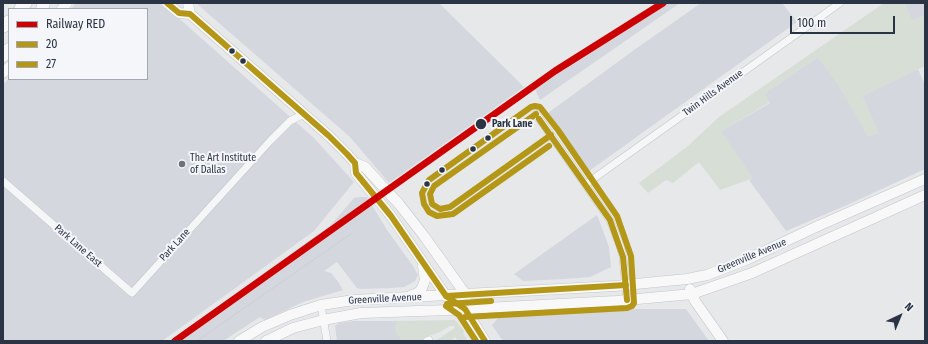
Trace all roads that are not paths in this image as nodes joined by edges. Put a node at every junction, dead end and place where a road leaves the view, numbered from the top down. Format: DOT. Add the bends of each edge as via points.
graph roads {
  1 [pos="167,3"];
  2 [pos="188,3"];
  3 [pos="840,3"];
  4 [pos="190,14"];
  5 [pos="304,114"];
  6 [pos="536,114"];
  7 [pos="355,164"];
  8 [pos="925,179"];
  9 [pos="3,181"];
  10 [pos="586,184"];
  11 [pos="914,185"];
  12 [pos="922,196"];
  13 [pos="818,226"];
  14 [pos="822,241"];
  15 [pos="423,262"];
  16 [pos="687,279"];
  17 [pos="626,285"];
  18 [pos="132,293"];
  19 [pos="466,294"];
  20 [pos="692,294"];
  21 [pos="446,296"];
  22 [pos="403,298"];
  23 [pos="627,300"];
  24 [pos="321,305"];
  25 [pos="465,309"];
  26 [pos="324,320"];
  27 [pos="239,341"];
  28 [pos="266,341"];
  29 [pos="327,341"];
  30 [pos="486,341"];
  31 [pos="723,341"];
  1 -- 4 [label="main road" via="179,12"];
  2 -- 4 [label="main road"];
  3 -- 10 [label="street, Twin Hills Avenue"];
  4 -- 5 [label="main road"];
  5 -- 7 [label="main road"];
  5 -- 18 [label="street, Park Lane" via="290,122 270,141"];
  6 -- 10 [label="street"];
  7 -- 15 [label="main road" via="356,173 391,216"];
  7 -- 19 [label="main road" via="365,167 399,204"];
  8 -- 11 [label="main road, Greenville Avenue"];
  9 -- 18 [label="street, Park Lane East"];
  10 -- 17 [label="street" via="616,233 623,257"];
  11 -- 12 [label="main road"];
  11 -- 13 [label="main road, Greenville Avenue"];
  12 -- 14 [label="main road, Greenville Avenue"];
  13 -- 14 [label="main road"];
  13 -- 16 [label="main road, Greenville Avenue" via="748,260 707,275"];
  14 -- 20 [label="main road, Greenville Avenue" via="752,273"];
  15 -- 21 [label="main road"];
  15 -- 22 [label="main road" via="425,280 422,288 413,295"];
  16 -- 17 [label="main road, Greenville Avenue"];
  16 -- 20 [label="main road"];
  17 -- 19 [label="main road, Greenville Avenue"];
  17 -- 23 [label="street"];
  19 -- 21 [label="main road, Greenville Avenue"];
  19 -- 25 [label="main road"];
  20 -- 23 [label="main road, Greenville Avenue"];
  20 -- 31 [label="main road"];
  21 -- 22 [label="main road, Greenville Avenue"];
  21 -- 25 [label="main road"];
  22 -- 24 [label="main road, Greenville Avenue" via="354,300"];
  23 -- 25 [label="main road, Greenville Avenue"];
  24 -- 26 [label="street"];
  24 -- 27 [label="main road, Greenville Avenue" via="262,327"];
  25 -- 26 [label="main road, Greenville Avenue" via="361,313"];
  25 -- 30 [label="main road"];
  26 -- 28 [label="main road, Greenville Avenue" via="293,328"];
  26 -- 29 [label="street"];
}
